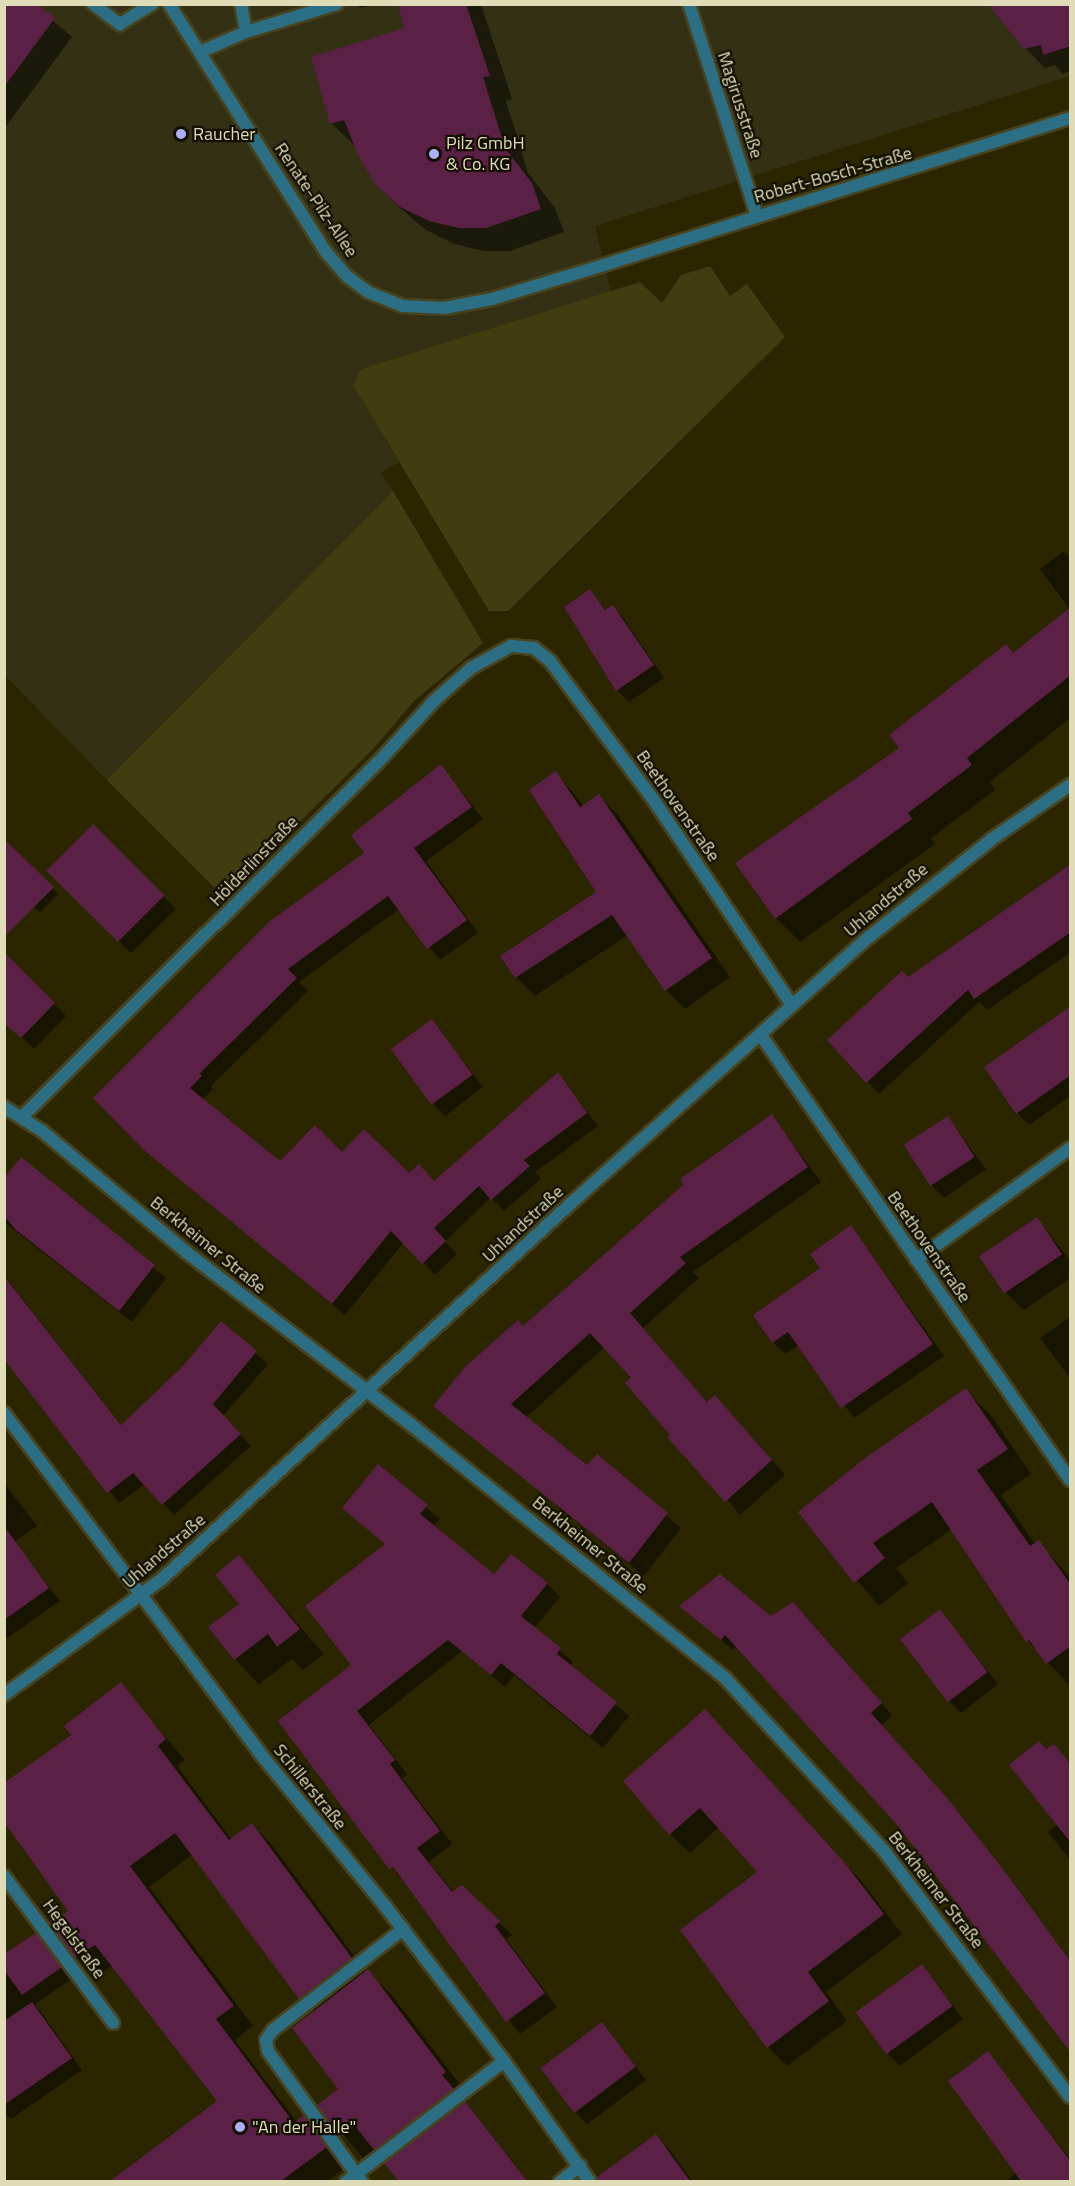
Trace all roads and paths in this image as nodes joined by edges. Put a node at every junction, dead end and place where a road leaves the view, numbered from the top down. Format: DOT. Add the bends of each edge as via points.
graph roads {
  1 [pos="93,4"];
  2 [pos="152,4"];
  3 [pos="169,4"];
  4 [pos="241,4"];
  5 [pos="337,4"];
  6 [pos="689,4"];
  7 [pos="246,32"];
  8 [pos="200,52"];
  9 [pos="1071,118"];
  10 [pos="757,216"];
  11 [pos="604,265"];
  12 [pos="520,645"];
  13 [pos="1071,785"];
  14 [pos="792,1005"];
  15 [pos="760,1034"];
  16 [pos="5,1108"];
  17 [pos="22,1117"];
  18 [pos="1071,1148"];
  19 [pos="916,1260"];
  20 [pos="367,1393"];
  21 [pos="4,1413"];
  22 [pos="1071,1480"];
  23 [pos="141,1596"];
  24 [pos="4,1695"];
  25 [pos="4,1876"];
  26 [pos="403,1929"];
  27 [pos="113,2023"];
  28 [pos="504,2061"];
  29 [pos="1071,2097"];
  30 [pos="580,2166"];
  31 [pos="354,2179"];
  32 [pos="560,2181"];
  33 [pos="590,2181"];
  1 -- 2 [label="street" via="120,24"];
  3 -- 8 [label="street, Renate-Pilz-Allee"];
  4 -- 7 [label="street"];
  5 -- 7 [label="street"];
  6 -- 10 [label="street, Magirusstraße"];
  7 -- 8 [label="street"];
  8 -- 11 [label="street, Renate-Pilz-Allee" via="325,251 348,277 378,297 414,308 459,306"];
  9 -- 10 [label="street, Robert-Bosch-Straße"];
  10 -- 11 [label="street, Robert-Bosch-Straße"];
  12 -- 14 [label="street, Beethovenstraße" via="540,652 564,679 653,799"];
  12 -- 17 [label="street, Hölderlinstraße" via="491,655 435,700 382,758"];
  13 -- 14 [label="street, Uhlandstraße" via="949,871"];
  14 -- 15 [label="street, Uhlandstraße"];
  15 -- 19 [label="street, Beethovenstraße"];
  15 -- 20 [label="street, Uhlandstraße"];
  16 -- 17 [label="street, Berkheimer Straße"];
  17 -- 20 [label="street, Berkheimer Straße"];
  18 -- 19 [label="street"];
  19 -- 22 [label="street, Beethovenstraße"];
  20 -- 23 [label="street, Uhlandstraße"];
  20 -- 29 [label="street, Berkheimer Straße" via="414,1426 742,1695 914,1888"];
  21 -- 23 [label="street, Schillerstraße"];
  23 -- 24 [label="street, Uhlandstraße"];
  23 -- 26 [label="street, Schillerstraße" via="259,1752"];
  25 -- 27 [label="street, Hegelstraße"];
  26 -- 28 [label="street, Schillerstraße"];
  26 -- 31 [label="street" via="273,2030 266,2040 268,2051"];
  28 -- 30 [label="street, Schillerstraße"];
  28 -- 31 [label="street"];
  30 -- 32 [label="street"];
  30 -- 33 [label="street, Schillerstraße"];
}
